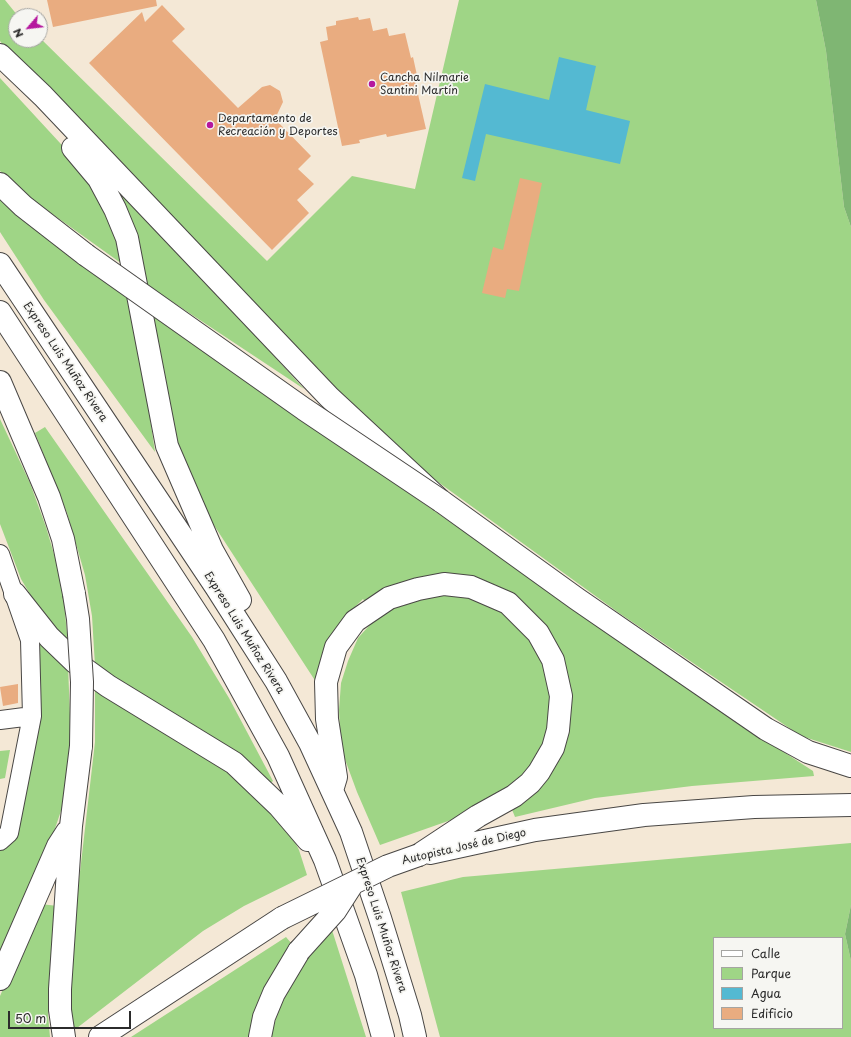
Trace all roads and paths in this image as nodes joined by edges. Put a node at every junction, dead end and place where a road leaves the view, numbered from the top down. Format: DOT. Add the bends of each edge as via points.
graph roads {
  1 [pos="0,55"];
  2 [pos="0,69"];
  3 [pos="0,184"];
  4 [pos="0,264"];
  5 [pos="0,312"];
  6 [pos="0,382"];
  7 [pos="441,501"];
  8 [pos="0,554"];
  9 [pos="15,594"];
  10 [pos="276,681"];
  11 [pos="32,716"];
  12 [pos="0,720"];
  13 [pos="851,766"];
  14 [pos="332,790"];
  15 [pos="851,805"];
  16 [pos="71,826"];
  17 [pos="0,841"];
  18 [pos="418,855"];
  19 [pos="325,860"];
  20 [pos="353,883"];
  21 [pos="0,979"];
  22 [pos="64,1037"];
  23 [pos="100,1037"];
  24 [pos="260,1037"];
  25 [pos="383,1037"];
  26 [pos="415,1037"];
  1 -- 7 [label="highway, bridge" via="43,96 329,397"];
  2 -- 10 [label="highway" via="81,156 99,179 115,209 127,238 167,446 212,550 260,636"];
  3 -- 7 [label="highway, bridge" via="23,206 86,255 304,409"];
  4 -- 10 [label="highway, Expreso Luis Muñoz Rivera"];
  5 -- 19 [label="highway" via="214,640 278,756"];
  6 -- 16 [label="highway, bridge" via="63,539 78,619 82,682 81,746"];
  7 -- 13 [label="highway" via="577,599 789,743"];
  8 -- 9 [label="street"];
  9 -- 11 [label="street" via="30,640"];
  9 -- 19 [label="highway" via="49,637 74,662 108,686 234,763 279,806"];
  10 -- 14 [label="highway, Expreso Luis Muñoz Rivera"];
  11 -- 12 [label="street"];
  11 -- 17 [label="street" via="9,833"];
  14 -- 18 [label="highway" via="336,777 327,719 326,682 336,647 355,621 403,592 444,584 471,587 508,603 538,633 552,660 561,696 558,730 546,762 530,783 514,796"];
  14 -- 26 [label="highway, Expreso Luis Muñoz Rivera" via="351,832 380,918"];
  15 -- 18 [label="highway, Autopista José de Diego" via="644,815 535,830"];
  16 -- 21 [label="highway" via="58,846"];
  16 -- 22 [label="highway" via="60,989"];
  18 -- 20 [label="highway, Autopista José de Diego, bridge"];
  19 -- 25 [label="highway" via="366,975"];
  20 -- 23 [label="highway, Autopista José de Diego, bridge" via="282,918"];
  20 -- 24 [label="highway, bridge" via="335,911 299,951 274,992 264,1017"];
}
